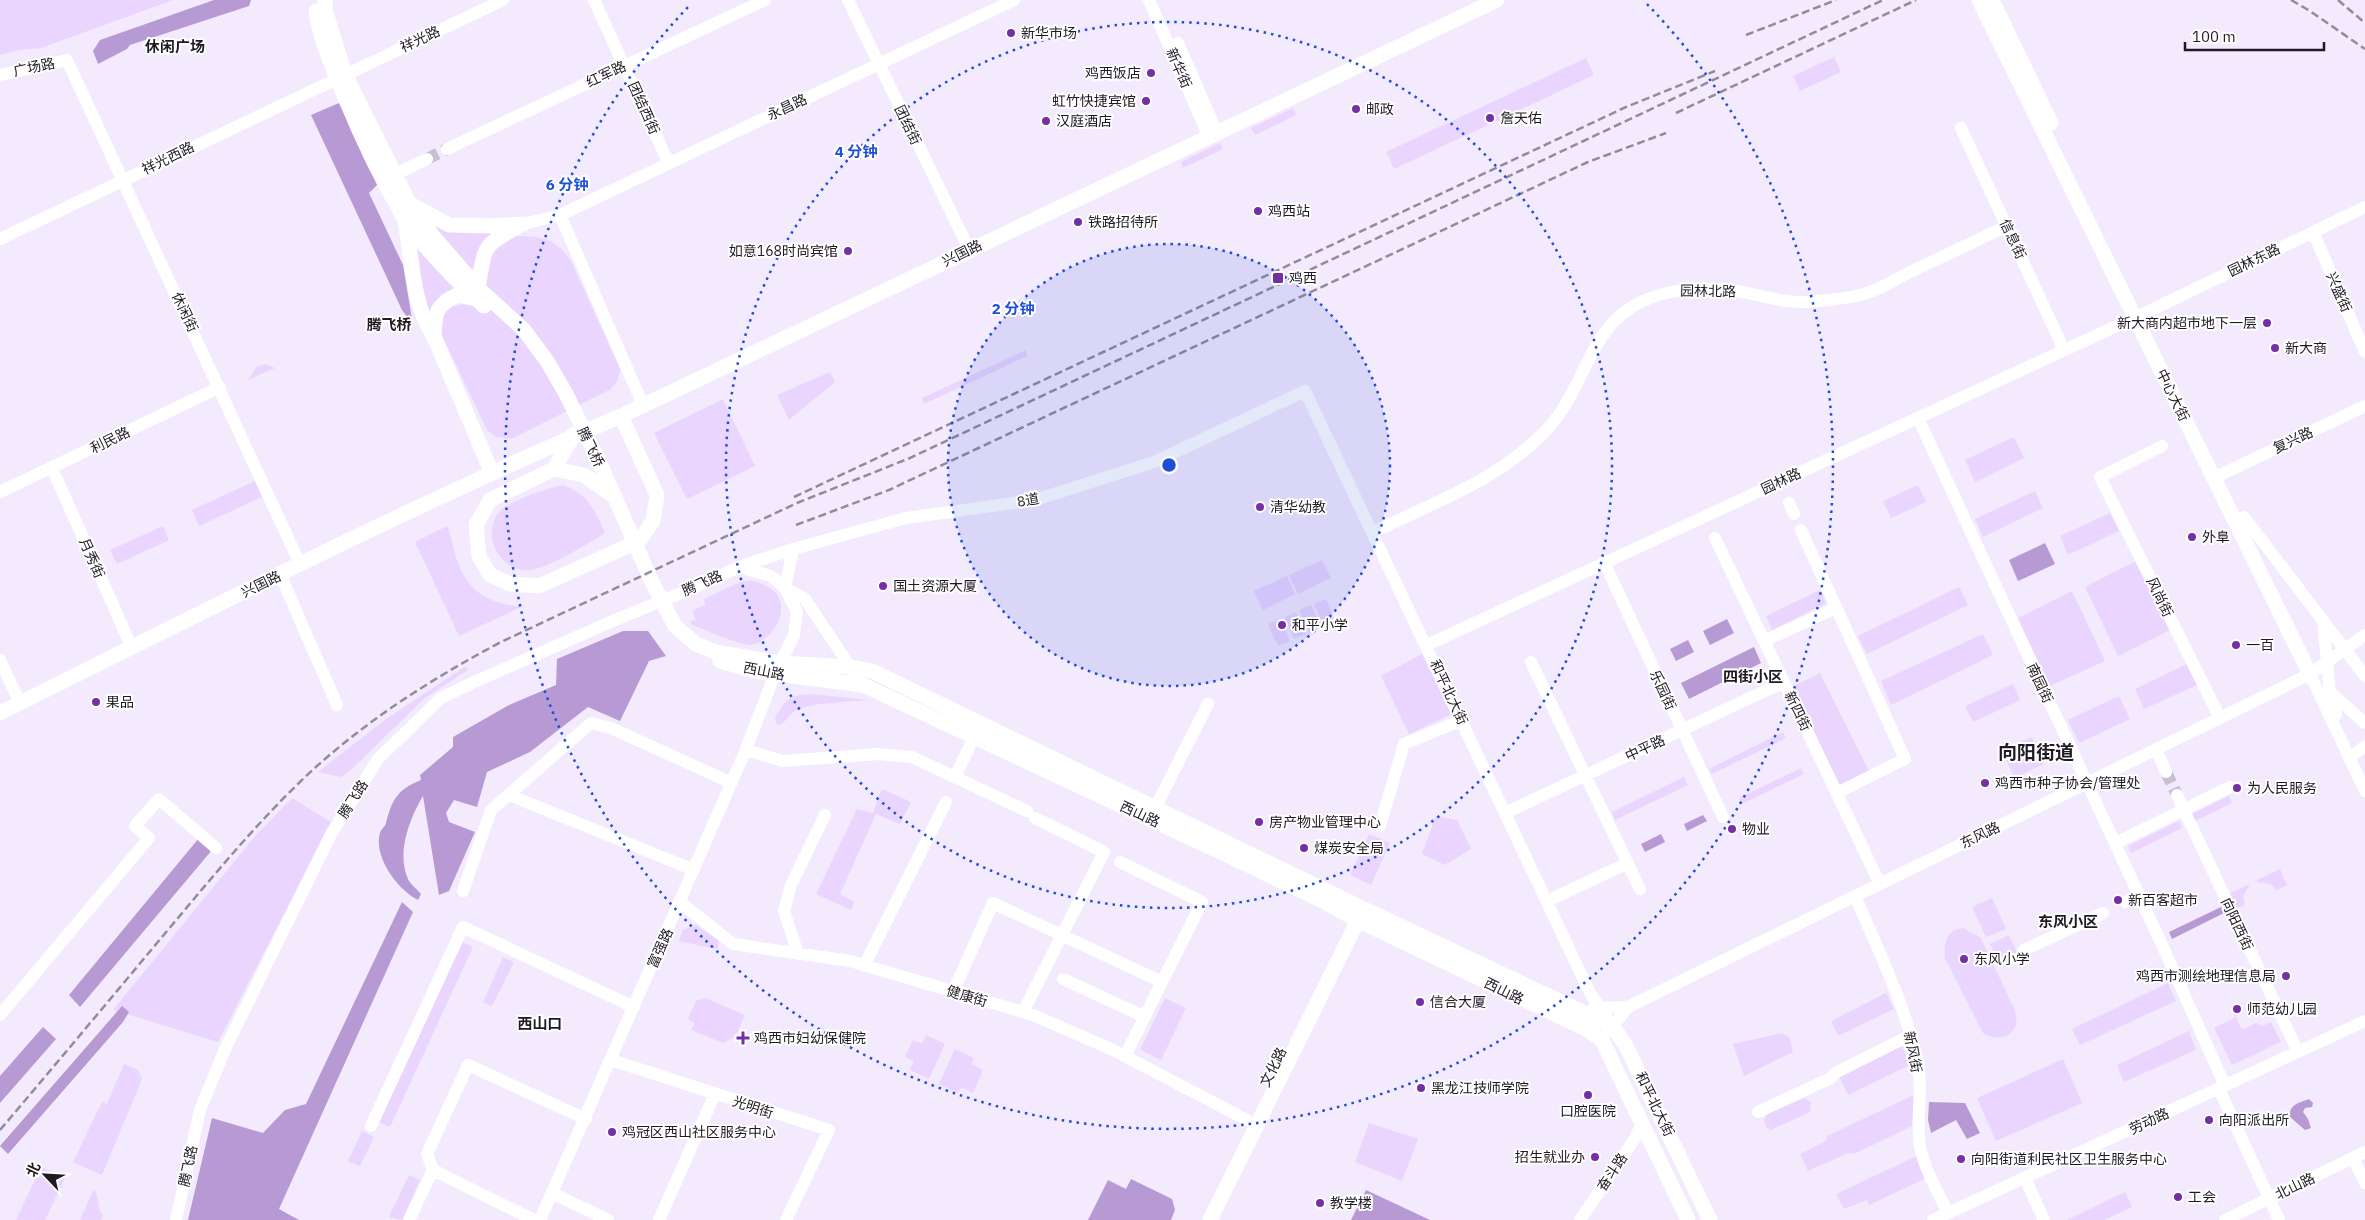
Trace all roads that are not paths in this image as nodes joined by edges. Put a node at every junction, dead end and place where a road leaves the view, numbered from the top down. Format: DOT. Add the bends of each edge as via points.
graph roads {
  1 [pos="315,0"];
  2 [pos="325,0"];
  3 [pos="503,0"];
  4 [pos="594,0"];
  5 [pos="765,0"];
  6 [pos="848,0"];
  7 [pos="1014,0"];
  8 [pos="1149,0"];
  9 [pos="1159,0"];
  10 [pos="1497,0"];
  11 [pos="1979,0"];
  12 [pos="1992,0"];
  13 [pos="68,60"];
  14 [pos="878,64"];
  15 [pos="625,66"];
  16 [pos="0,74"];
  17 [pos="341,76"];
  18 [pos="1961,128"];
  19 [pos="1213,135"];
  20 [pos="447,149"];
  21 [pos="427,159"];
  22 [pos="668,162"];
  23 [pos="394,175"];
  24 [pos="123,180"];
  25 [pos="408,201"];
  26 [pos="2365,207"];
  27 [pos="560,215"];
  28 [pos="405,220"];
  29 [pos="523,224"];
  30 [pos="2007,226"];
  31 [pos="2313,232"];
  32 [pos="0,239"];
  33 [pos="969,249"];
  34 [pos="477,294"];
  35 [pos="2139,315"];
  36 [pos="434,337"];
  37 [pos="2064,350"];
  38 [pos="2365,352"];
  39 [pos="220,387"];
  40 [pos="1305,392"];
  41 [pos="643,405"];
  42 [pos="2365,406"];
  43 [pos="621,416"];
  44 [pos="1918,418"];
  45 [pos="576,425"];
  46 [pos="2162,446"];
  47 [pos="52,468"];
  48 [pos="554,469"];
  49 [pos="492,472"];
  50 [pos="2222,474"];
  51 [pos="601,487"];
  52 [pos="0,492"];
  53 [pos="615,497"];
  54 [pos="2244,517"];
  55 [pos="1801,530"];
  56 [pos="1373,532"];
  57 [pos="1715,538"];
  58 [pos="793,549"];
  59 [pos="1604,562"];
  60 [pos="300,564"];
  61 [pos="739,567"];
  62 [pos="280,574"];
  63 [pos="785,588"];
  64 [pos="1836,608"];
  65 [pos="2323,621"];
  66 [pos="671,627"];
  67 [pos="2365,635"];
  68 [pos="1764,641"];
  69 [pos="1427,645"];
  70 [pos="132,648"];
  71 [pos="2345,650"];
  72 [pos="0,660"];
  73 [pos="1531,662"];
  74 [pos="2327,662"];
  75 [pos="851,667"];
  76 [pos="778,669"];
  77 [pos="2310,674"];
  78 [pos="2365,676"];
  79 [pos="1784,682"];
  80 [pos="862,685"];
  81 [pos="2330,692"];
  82 [pos="20,703"];
  83 [pos="1208,704"];
  84 [pos="337,705"];
  85 [pos="0,713"];
  86 [pos="2220,718"];
  87 [pos="1462,720"];
  88 [pos="2365,723"];
  89 [pos="1682,730"];
  90 [pos="974,737"];
  91 [pos="2365,746"];
  92 [pos="2156,749"];
  93 [pos="746,750"];
  94 [pos="2346,753"];
  95 [pos="2166,772"];
  96 [pos="1585,775"];
  97 [pos="955,777"];
  98 [pos="732,783"];
  99 [pos="2086,783"];
  100 [pos="2230,788"];
  101 [pos="2365,792"];
  102 [pos="1837,793"];
  103 [pos="509,795"];
  104 [pos="2177,795"];
  105 [pos="946,802"];
  106 [pos="1155,808"];
  107 [pos="2184,810"];
  108 [pos="1505,813"];
  109 [pos="825,815"];
  110 [pos="1723,817"];
  111 [pos="1380,826"];
  112 [pos="2120,840"];
  113 [pos="216,848"];
  114 [pos="1120,862"];
  115 [pos="1628,864"];
  116 [pos="694,870"];
  117 [pos="1880,884"];
  118 [pos="1640,889"];
  119 [pos="463,891"];
  120 [pos="2139,895"];
  121 [pos="1855,896"];
  122 [pos="1547,901"];
  123 [pos="680,902"];
  124 [pos="2125,902"];
  125 [pos="2103,912"];
  126 [pos="1358,913"];
  127 [pos="1062,935"];
  128 [pos="2024,950"];
  129 [pos="798,954"];
  130 [pos="864,966"];
  131 [pos="1063,979"];
  132 [pos="1162,982"];
  133 [pos="953,992"];
  134 [pos="634,1007"];
  135 [pos="1628,1007"];
  136 [pos="1023,1012"];
  137 [pos="0,1015"];
  138 [pos="1144,1017"];
  139 [pos="1599,1023"];
  140 [pos="2364,1023"];
  141 [pos="1911,1035"];
  142 [pos="2298,1052"];
  143 [pos="1125,1056"];
  144 [pos="611,1060"];
  145 [pos="2222,1087"];
  146 [pos="715,1094"];
  147 [pos="1758,1112"];
  148 [pos="586,1119"];
  149 [pos="1642,1124"];
  150 [pos="371,1126"];
  151 [pos="1247,1129"];
  152 [pos="2365,1152"];
  153 [pos="2353,1158"];
  154 [pos="433,1170"];
  155 [pos="2025,1178"];
  156 [pos="2365,1183"];
  157 [pos="552,1193"];
  158 [pos="2269,1199"];
  159 [pos="1948,1213"];
  160 [pos="176,1220"];
  161 [pos="409,1220"];
  162 [pos="534,1220"];
  163 [pos="540,1220"];
  164 [pos="608,1220"];
  165 [pos="659,1220"];
  166 [pos="786,1220"];
  167 [pos="1198,1220"];
  168 [pos="1210,1220"];
  169 [pos="1580,1220"];
  170 [pos="1688,1220"];
  171 [pos="1710,1220"];
  172 [pos="1933,1220"];
  173 [pos="2044,1220"];
  174 [pos="2225,1220"];
  175 [pos="2279,1220"];
  1 -- 17 [label="main road" via="322,36"];
  2 -- 17 [label="main road"];
  3 -- 17 [label="street, 祥光路"];
  4 -- 15 [label="street, 团结西街"];
  5 -- 15 [label="street, 红军路"];
  6 -- 14 [label="street, 团结街"];
  7 -- 14 [label="street, 永昌路"];
  8 -- 19 [label="street, 新华街"];
  9 -- 19 [label="street, 新华街"];
  10 -- 19 [label="main road, 兴国路"];
  11 -- 35 [label="main road, 中心大街"];
  12 -- 35 [label="main road, 中心大街"];
  13 -- 16 [label="street, 广场路"];
  13 -- 24 [label="street, 休闲街"];
  14 -- 22 [label="street, 永昌路"];
  14 -- 33 [label="street, 团结街"];
  15 -- 20 [label="street, 红军路"];
  15 -- 22 [label="street, 团结西街"];
  17 -- 23 [label="main road"];
  17 -- 24 [label="street, 祥光西路"];
  17 -- 28 [label="main road" via="363,141"];
  18 -- 30 [label="street, 信息街"];
  19 -- 33 [label="main road, 兴国路"];
  21 -- 23 [label="street"];
  22 -- 27 [label="street, 永昌路"];
  23 -- 25 [label="main road"];
  24 -- 32 [label="street, 祥光西路"];
  24 -- 39 [label="street, 休闲街"];
  25 -- 29 [label="main road" via="450,225"];
  25 -- 34 [label="main road"];
  26 -- 31 [label="street, 园林东路"];
  27 -- 29 [label="street, 永昌路"];
  27 -- 41 [label="street"];
  28 -- 34 [label="main road"];
  28 -- 36 [label="main road" via="415,290 425,323"];
  29 -- 34 [label="main road" via="493,241 483,255"];
  30 -- 37 [label="street, 信息街"];
  30 -- 56 [label="street, 园林北路" via="1864,294 1786,302 1736,290 1704,288 1668,291 1640,302 1614,321 1595,346 1568,401 1551,426 1530,447 1477,483"];
  31 -- 35 [label="street, 园林东路"];
  31 -- 38 [label="street, 兴盛街"];
  33 -- 41 [label="main road, 兴国路"];
  34 -- 36 [label="main road" via="457,295 442,302 435,316"];
  34 -- 45 [label="main road, 腾飞桥" via="542,367"];
  35 -- 37 [label="street, 园林路"];
  35 -- 50 [label="main road, 中心大街"];
  35 -- 77 [label="main road, 中心大街"];
  36 -- 49 [label="main road"];
  37 -- 44 [label="street, 园林路"];
  39 -- 47 [label="street, 利民路"];
  39 -- 60 [label="street, 休闲街"];
  40 -- 56 [label="street, 和平北大街"];
  40 -- 58 [label="street, 8道" via="1154,462 1035,500 906,518"];
  41 -- 43 [label="main road, 兴国路"];
  42 -- 50 [label="street, 复兴路"];
  43 -- 48 [label="main road" via="657,495 653,521 639,541 539,586 510,584 490,575 479,556 476,525 490,500"];
  43 -- 49 [label="main road, 兴国路"];
  44 -- 59 [label="street, 园林路"];
  44 -- 99 [label="street, 南园街"];
  45 -- 48 [label="main road"];
  45 -- 51 [label="main road, 腾飞桥"];
  45 -- 53 [label="main road, 腾飞桥"];
  46 -- 86 [label="street, 风尚街" via="2100,477"];
  47 -- 52 [label="street, 利民路"];
  47 -- 70 [label="street, 月秀街"];
  48 -- 51 [label="main road" via="584,475"];
  49 -- 60 [label="main road, 兴国路"];
  50 -- 54 [label="main road, 中心大街"];
  51 -- 53 [label="main road"];
  51 -- 66 [label="main road, 腾飞桥"];
  53 -- 66 [label="main road, 腾飞桥"];
  54 -- 65 [label="street"];
  55 -- 64 [label="street"];
  56 -- 69 [label="street, 和平北大街"];
  57 -- 68 [label="street, 新四街"];
  58 -- 61 [label="street, 8道"];
  58 -- 63 [label="street"];
  59 -- 69 [label="street, 园林路"];
  59 -- 89 [label="street, 乐园街"];
  60 -- 62 [label="main road, 兴国路"];
  61 -- 63 [label="street" via="771,576"];
  61 -- 160 [label="street, 腾飞路" via="441,698 378,759 331,834 226,1047 200,1110"];
  62 -- 70 [label="main road, 兴国路"];
  62 -- 84 [label="street"];
  63 -- 75 [label="street" via="805,599"];
  63 -- 76 [label="street, 富强路" via="797,612 794,635"];
  64 -- 68 [label="street"];
  64 -- 102 [label="street" via="1905,759"];
  65 -- 71 [label="street"];
  65 -- 74 [label="street"];
  66 -- 76 [label="main road, 西山路" via="686,647 704,657"];
  67 -- 71 [label="street, 东风路"];
  68 -- 79 [label="street, 新四街"];
  69 -- 87 [label="street, 和平北大街"];
  70 -- 82 [label="main road, 兴国路"];
  71 -- 74 [label="street, 东风路"];
  71 -- 78 [label="street"];
  72 -- 82 [label="street"];
  73 -- 96 [label="street"];
  74 -- 77 [label="street, 东风路"];
  74 -- 81 [label="street"];
  75 -- 76 [label="main road, 西山路"];
  75 -- 80 [label="street"];
  75 -- 106 [label="main road, 西山路" via="872,671"];
  76 -- 80 [label="main road, 西山路"];
  76 -- 93 [label="street, 富强路"];
  77 -- 81 [label="street"];
  77 -- 86 [label="street, 东风路"];
  77 -- 94 [label="street, 中心大街"];
  79 -- 89 [label="street, 中平路"];
  79 -- 102 [label="street, 新四街"];
  80 -- 90 [label="main road, 西山路"];
  81 -- 88 [label="street"];
  81 -- 94 [label="street"];
  82 -- 85 [label="main road, 兴国路"];
  83 -- 106 [label="street"];
  86 -- 92 [label="street, 东风路"];
  87 -- 108 [label="street, 和平北大街"];
  87 -- 111 [label="street" via="1404,744"];
  89 -- 96 [label="street, 中平路"];
  89 -- 110 [label="street, 乐园街"];
  90 -- 97 [label="street"];
  90 -- 126 [label="main road, 西山路"];
  91 -- 94 [label="street"];
  92 -- 95 [label="street"];
  92 -- 99 [label="street, 东风路"];
  93 -- 97 [label="street" via="783,761 878,754 912,757"];
  93 -- 98 [label="street, 富强路"];
  94 -- 101 [label="street, 中心大街"];
  96 -- 108 [label="street, 中平路"];
  96 -- 115 [label="street"];
  97 -- 127 [label="street" via="1104,852"];
  98 -- 103 [label="street" via="612,728 591,723"];
  98 -- 116 [label="street, 富强路"];
  99 -- 117 [label="street, 东风路"];
  99 -- 120 [label="street, 南园街"];
  100 -- 107 [label="street"];
  102 -- 117 [label="street, 新四街"];
  103 -- 116 [label="street"];
  103 -- 119 [label="street" via="491,810"];
  104 -- 107 [label="street, 向阳西街"];
  105 -- 130 [label="street"];
  106 -- 126 [label="main road, 西山路"];
  107 -- 112 [label="street"];
  107 -- 142 [label="street, 向阳西街"];
  108 -- 122 [label="street, 和平北大街"];
  109 -- 129 [label="street" via="791,885 784,911"];
  113 -- 137 [label="street" via="159,800 135,826 149,838"];
  114 -- 132 [label="street" via="1202,902"];
  115 -- 118 [label="street"];
  115 -- 122 [label="street"];
  116 -- 123 [label="street, 富强路"];
  117 -- 121 [label="street, 东风路"];
  120 -- 124 [label="street"];
  120 -- 145 [label="street, 南园街"];
  121 -- 135 [label="street, 东风路"];
  121 -- 141 [label="street, 新风街"];
  122 -- 139 [label="street, 和平北大街" via="1590,993"];
  123 -- 129 [label="street, 健康街" via="732,944"];
  123 -- 134 [label="street, 富强路"];
  125 -- 128 [label="street"];
  126 -- 139 [label="main road, 西山路"];
  126 -- 139 [label="main road, 西山路" via="1574,1008"];
  126 -- 151 [label="main road, 文化路"];
  127 -- 132 [label="street"];
  127 -- 133 [label="street" via="993,903"];
  127 -- 136 [label="street"];
  129 -- 130 [label="street, 健康街"];
  130 -- 133 [label="street, 健康街"];
  131 -- 138 [label="street"];
  132 -- 138 [label="street"];
  133 -- 136 [label="street, 健康街"];
  134 -- 144 [label="street, 富强路"];
  134 -- 150 [label="street" via="463,927"];
  135 -- 139 [label="street, 东风路"];
  135 -- 139 [label="street"];
  136 -- 143 [label="street, 健康街"];
  138 -- 143 [label="street"];
  139 -- 149 [label="main road, 和平北大街"];
  139 -- 171 [label="main road, 和平北大街" via="1625,1044"];
  140 -- 142 [label="street, 劳动路"];
  141 -- 147 [label="street"];
  141 -- 159 [label="street, 新风街" via="1918,1062 1920,1141 1929,1173"];
  142 -- 145 [label="street, 劳动路"];
  143 -- 151 [label="street, 健康街"];
  144 -- 146 [label="street, 光明街"];
  144 -- 148 [label="street, 富强路"];
  145 -- 155 [label="street, 劳动路"];
  145 -- 158 [label="street, 南园街"];
  146 -- 165 [label="street"];
  146 -- 166 [label="street, 光明街" via="829,1130"];
  148 -- 154 [label="street" via="468,1065 427,1154"];
  148 -- 157 [label="street, 富强路"];
  149 -- 169 [label="street, 奋斗路"];
  149 -- 170 [label="main road, 和平北大街"];
  151 -- 167 [label="main road, 文化路"];
  151 -- 168 [label="main road, 文化路"];
  152 -- 153 [label="street, 北山路"];
  153 -- 156 [label="street"];
  153 -- 158 [label="street, 北山路"];
  154 -- 161 [label="street"];
  154 -- 162 [label="street"];
  155 -- 159 [label="street, 劳动路"];
  155 -- 173 [label="street"];
  157 -- 163 [label="street, 富强路"];
  157 -- 164 [label="street"];
  158 -- 174 [label="street, 北山路"];
  158 -- 175 [label="street"];
  159 -- 172 [label="street, 劳动路"];
}
